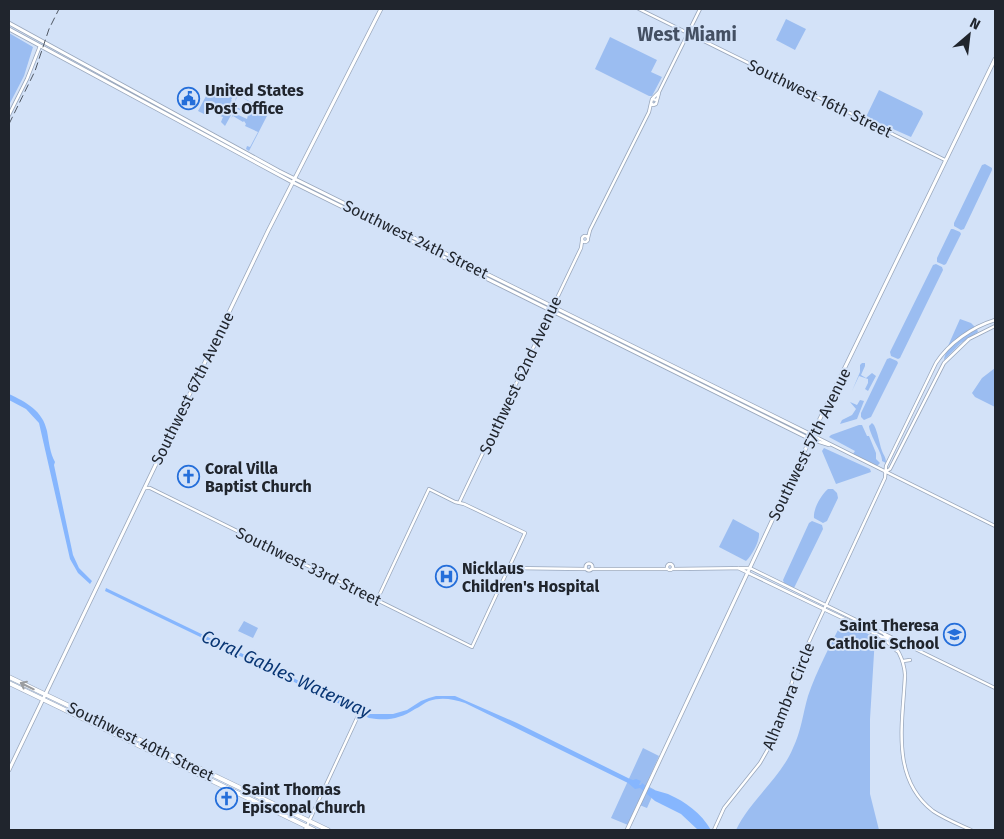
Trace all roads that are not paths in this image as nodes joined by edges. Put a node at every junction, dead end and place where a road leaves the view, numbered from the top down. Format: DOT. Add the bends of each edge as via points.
graph roads {
  1 [pos="380,9"];
  2 [pos="638,9"];
  3 [pos="700,9"];
  4 [pos="9,23"];
  5 [pos="9,29"];
  6 [pos="22,30"];
  7 [pos="688,33"];
  8 [pos="20,34"];
  9 [pos="43,41"];
  10 [pos="40,46"];
  11 [pos="995,59"];
  12 [pos="655,99"];
  13 [pos="653,104"];
  14 [pos="9,115"];
  15 [pos="946,161"];
  16 [pos="261,164"];
  17 [pos="292,180"];
  18 [pos="586,237"];
  19 [pos="584,241"];
  20 [pos="551,308"];
  21 [pos="995,320"];
  22 [pos="995,326"];
  23 [pos="943,354"];
  24 [pos="943,364"];
  25 [pos="811,437"];
  26 [pos="885,472"];
  27 [pos="145,488"];
  28 [pos="459,503"];
  29 [pos="995,526"];
  30 [pos="593,566"];
  31 [pos="672,567"];
  32 [pos="509,568"];
  33 [pos="586,568"];
  34 [pos="600,568"];
  35 [pos="667,568"];
  36 [pos="737,568"];
  37 [pos="750,568"];
  38 [pos="591,569"];
  39 [pos="748,572"];
  40 [pos="377,600"];
  41 [pos="826,605"];
  42 [pos="824,610"];
  43 [pos="882,632"];
  44 [pos="882,637"];
  45 [pos="890,639"];
  46 [pos="901,642"];
  47 [pos="899,653"];
  48 [pos="910,660"];
  49 [pos="903,661"];
  50 [pos="9,677"];
  51 [pos="9,683"];
  52 [pos="995,688"];
  53 [pos="46,695"];
  54 [pos="43,700"];
  55 [pos="357,718"];
  56 [pos="109,732"];
  57 [pos="132,737"];
  58 [pos="9,770"];
  59 [pos="276,805"];
  60 [pos="267,808"];
  61 [pos="309,821"];
  62 [pos="305,828"];
  63 [pos="314,830"];
  64 [pos="328,830"];
  65 [pos="627,830"];
  66 [pos="714,830"];
  67 [pos="971,830"];
  1 -- 17 [label="main road, Southwest 67th Avenue"];
  2 -- 7 [label="street, Southwest 16th Street"];
  3 -- 7 [label="street"];
  4 -- 6 [label="main road, Southwest 24th Street"];
  5 -- 8 [label="main road, Southwest 24th Street"];
  6 -- 8 [label="main road"];
  6 -- 9 [label="main road, Southwest 24th Street"];
  7 -- 12 [label="street"];
  7 -- 15 [label="street, Southwest 16th Street"];
  8 -- 10 [label="main road, Southwest 24th Street"];
  9 -- 10 [label="street"];
  9 -- 16 [label="main road, Southwest 24th Street"];
  10 -- 14 [label="street"];
  10 -- 16 [label="main road, Southwest 24th Street"];
  11 -- 15 [label="main road, Southwest 57th Avenue"];
  12 -- 13 [label="street" via="651,101"];
  12 -- 13 [label="street" via="657,103"];
  13 -- 18 [label="street"];
  15 -- 25 [label="main road, Southwest 57th Avenue"];
  16 -- 17 [label="main road, Southwest 24th Street"];
  17 -- 20 [label="main road, Southwest 24th Street"];
  17 -- 27 [label="main road, Southwest 67th Avenue"];
  18 -- 19 [label="street" via="582,238"];
  18 -- 19 [label="street" via="588,241"];
  19 -- 20 [label="street, Southwest 62nd Avenue"];
  20 -- 25 [label="main road, Southwest 24th Street"];
  20 -- 28 [label="street, Southwest 62nd Avenue"];
  21 -- 23 [label="street, Alhambra Circle" via="970,331"];
  22 -- 24 [label="street, Alhambra Circle" via="969,339"];
  23 -- 24 [label="street"];
  23 -- 26 [label="street, Alhambra Circle"];
  24 -- 26 [label="street, Alhambra Circle" via="890,468"];
  25 -- 26 [label="street, Southwest 24th Street"];
  25 -- 37 [label="main road, Southwest 57th Avenue"];
  26 -- 29 [label="street, Southwest 24th Street"];
  26 -- 41 [label="street, Alhambra Circle" via="886,478"];
  27 -- 40 [label="street, Southwest 33rd Street"];
  27 -- 53 [label="main road, Southwest 67th Avenue"];
  28 -- 32 [label="street" via="525,533"];
  28 -- 40 [label="street" via="429,489"];
  30 -- 33 [label="street" via="590,564"];
  30 -- 34 [label="street"];
  30 -- 38 [label="street"];
  31 -- 35 [label="street"];
  31 -- 35 [label="street" via="669,564"];
  31 -- 36 [label="street"];
  32 -- 33 [label="street"];
  32 -- 40 [label="street, Southwest 33rd Street" via="472,647"];
  33 -- 38 [label="street"];
  34 -- 35 [label="street"];
  34 -- 38 [label="street"];
  36 -- 37 [label="street"];
  36 -- 39 [label="street"];
  37 -- 39 [label="main road, Southwest 57th Avenue"];
  37 -- 41 [label="street"];
  39 -- 42 [label="street"];
  39 -- 65 [label="main road, Southwest 57th Avenue"];
  41 -- 42 [label="street, Alhambra Circle"];
  41 -- 43 [label="street"];
  42 -- 44 [label="street"];
  42 -- 66 [label="street, Alhambra Circle" via="794,675 772,742 727,803"];
  43 -- 45 [label="street"];
  43 -- 46 [label="street"];
  44 -- 45 [label="street"];
  44 -- 47 [label="street"];
  45 -- 46 [label="street"];
  45 -- 47 [label="street"];
  46 -- 52 [label="street"];
  47 -- 49 [label="street"];
  48 -- 49 [label="street"];
  49 -- 67 [label="street" via="902,749 906,774 917,794 930,808"];
  53 -- 50 [label="main road, Southwest 40th Street, one-way"];
  51 -- 54 [label="main road, Southwest 40th Street"];
  53 -- 54 [label="main road, Southwest 67th Avenue"];
  53 -- 57 [label="main road, Southwest 40th Street"];
  54 -- 56 [label="main road, Southwest 40th Street"];
  54 -- 58 [label="main road, Southwest 67th Avenue"];
  55 -- 61 [label="street"];
  56 -- 57 [label="main road"];
  56 -- 60 [label="main road, Southwest 40th Street"];
  57 -- 59 [label="main road, Southwest 40th Street"];
  59 -- 60 [label="main road"];
  59 -- 61 [label="main road, Southwest 40th Street"];
  60 -- 62 [label="main road, Southwest 40th Street"];
  61 -- 62 [label="street"];
  61 -- 64 [label="main road, Southwest 40th Street"];
  62 -- 63 [label="main road, Southwest 40th Street"];
}
